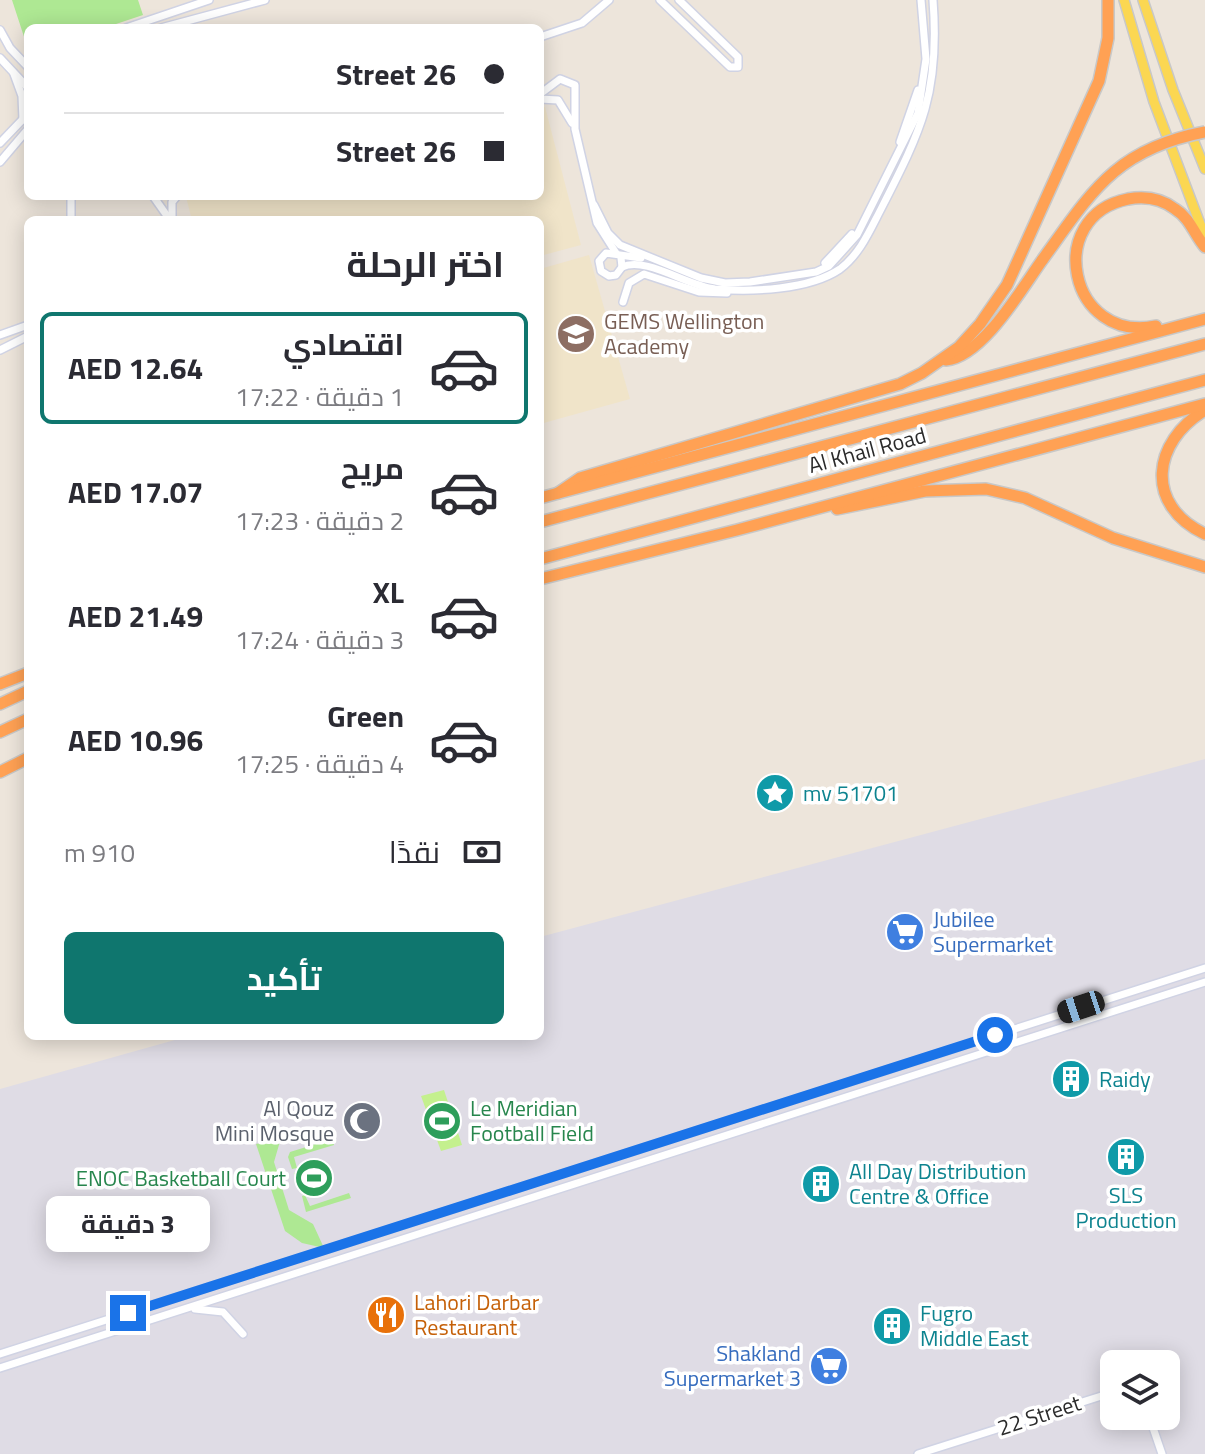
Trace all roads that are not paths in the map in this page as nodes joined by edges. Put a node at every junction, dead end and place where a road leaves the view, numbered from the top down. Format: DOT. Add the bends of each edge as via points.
graph roads {
  1 [pos="209,0"];
  2 [pos="265,0"];
  3 [pos="609,0"];
  4 [pos="660,0"];
  5 [pos="679,0"];
  6 [pos="921,0"];
  7 [pos="933,0"];
  8 [pos="1108,0"];
  9 [pos="1124,0"];
  10 [pos="1143,0"];
  11 [pos="138,24"];
  12 [pos="176,24"];
  13 [pos="0,30"];
  14 [pos="544,36"];
  15 [pos="0,58"];
  16 [pos="24,61"];
  17 [pos="14,74"];
  18 [pos="24,84"];
  19 [pos="544,93"];
  20 [pos="544,97"];
  21 [pos="24,110"];
  22 [pos="24,118"];
  23 [pos="575,129"];
  24 [pos="1205,132"];
  25 [pos="24,134"];
  26 [pos="0,143"];
  27 [pos="0,162"];
  28 [pos="1205,169"];
  29 [pos="594,205"];
  30 [pos="1205,237"];
  31 [pos="1205,247"];
  32 [pos="618,256"];
  33 [pos="655,261"];
  34 [pos="622,267"];
  35 [pos="736,290"];
  36 [pos="623,302"];
  37 [pos="1205,319"];
  38 [pos="1184,325"];
  39 [pos="24,326"];
  40 [pos="0,335"];
  41 [pos="24,338"];
  42 [pos="1205,344"];
  43 [pos="0,350"];
  44 [pos="943,360"];
  45 [pos="1205,380"];
  46 [pos="1205,407"];
  47 [pos="558,493"];
  48 [pos="544,497"];
  49 [pos="805,511"];
  50 [pos="544,521"];
  51 [pos="1205,534"];
  52 [pos="544,558"];
  53 [pos="1205,567"];
  54 [pos="544,578"];
  55 [pos="24,675"];
  56 [pos="0,684"];
  57 [pos="24,693"];
  58 [pos="0,704"];
  59 [pos="24,721"];
  60 [pos="0,732"];
  61 [pos="24,760"];
  62 [pos="0,772"];
  63 [pos="1205,968"];
  64 [pos="1205,982"];
  65 [pos="730,1119"];
  66 [pos="731,1135"];
  67 [pos="242,1276"];
  68 [pos="232,1293"];
  69 [pos="177,1311"];
  70 [pos="243,1334"];
  71 [pos="0,1354"];
  72 [pos="0,1368"];
  73 [pos="1100,1396"];
  74 [pos="1154,1430"];
  75 [pos="918,1454"];
  76 [pos="1162,1454"];
  1 -- 11 [label="street"];
  2 -- 12 [label="street"];
  3 -- 14 [label="street" via="587,20"];
  4 -- 5 [label="street" via="730,67 738,67 738,57"];
  6 -- 33 [label="street" via="924,52 908,126 857,226 835,255 814,267 719,281"];
  7 -- 35 [label="street" via="935,66 928,110 860,247 843,267 819,279"];
  8 -- 44 [label="highway" via="1108,38 1099,81 1045,205 995,305"];
  9 -- 30 [label="main road" via="1154,102"];
  10 -- 28 [label="main road"];
  13 -- 16 [label="street"];
  15 -- 17 [label="street"];
  17 -- 18 [label="street"];
  17 -- 21 [label="street"];
  19 -- 23 [label="street" via="560,79 572,82"];
  20 -- 23 [label="street" via="560,102"];
  22 -- 26 [label="street"];
  23 -- 29 [label="street"];
  24 -- 44 [label="highway, bridge" via="1145,152 1107,176 986,334 962,356"];
  25 -- 27 [label="street"];
  29 -- 32 [label="street" via="599,230"];
  29 -- 33 [label="street" via="614,239"];
  31 -- 38 [label="highway" via="1182,214 1145,198 1124,200 1099,212 1078,242 1078,281 1099,313 1135,328"];
  32 -- 33 [label="street"];
  32 -- 34 [label="street"];
  32 -- 34 [label="street" via="603,255 601,271 613,276"];
  34 -- 35 [label="street" via="645,265 693,285"];
  35 -- 36 [label="street" via="708,294 644,274 629,283"];
  37 -- 38 [label="highway"];
  38 -- 47 [label="highway"];
  39 -- 40 [label="street"];
  41 -- 43 [label="street"];
  42 -- 50 [label="highway, Al Khail Road"];
  44 -- 47 [label="highway" via="900,384 580,478"];
  45 -- 52 [label="highway, Al Khail Road"];
  46 -- 49 [label="highway"];
  46 -- 51 [label="highway" via="1170,442 1162,480 1179,517"];
  47 -- 48 [label="highway"];
  49 -- 53 [label="highway" via="824,512 945,488 986,489 1025,498 1113,538"];
  49 -- 54 [label="highway"];
  55 -- 56 [label="highway"];
  57 -- 58 [label="highway"];
  59 -- 60 [label="highway"];
  61 -- 62 [label="highway"];
  63 -- 65 [label="street"];
  64 -- 66 [label="street"];
  65 -- 66 [label="street"];
  65 -- 67 [label="street"];
  66 -- 68 [label="street"];
  67 -- 68 [label="street"];
  67 -- 71 [label="street"];
  68 -- 69 [label="street"];
  69 -- 70 [label="street" via="219,1310"];
  69 -- 72 [label="street"];
  73 -- 75 [label="street, 22 Street"];
  74 -- 76 [label="street"];
}
